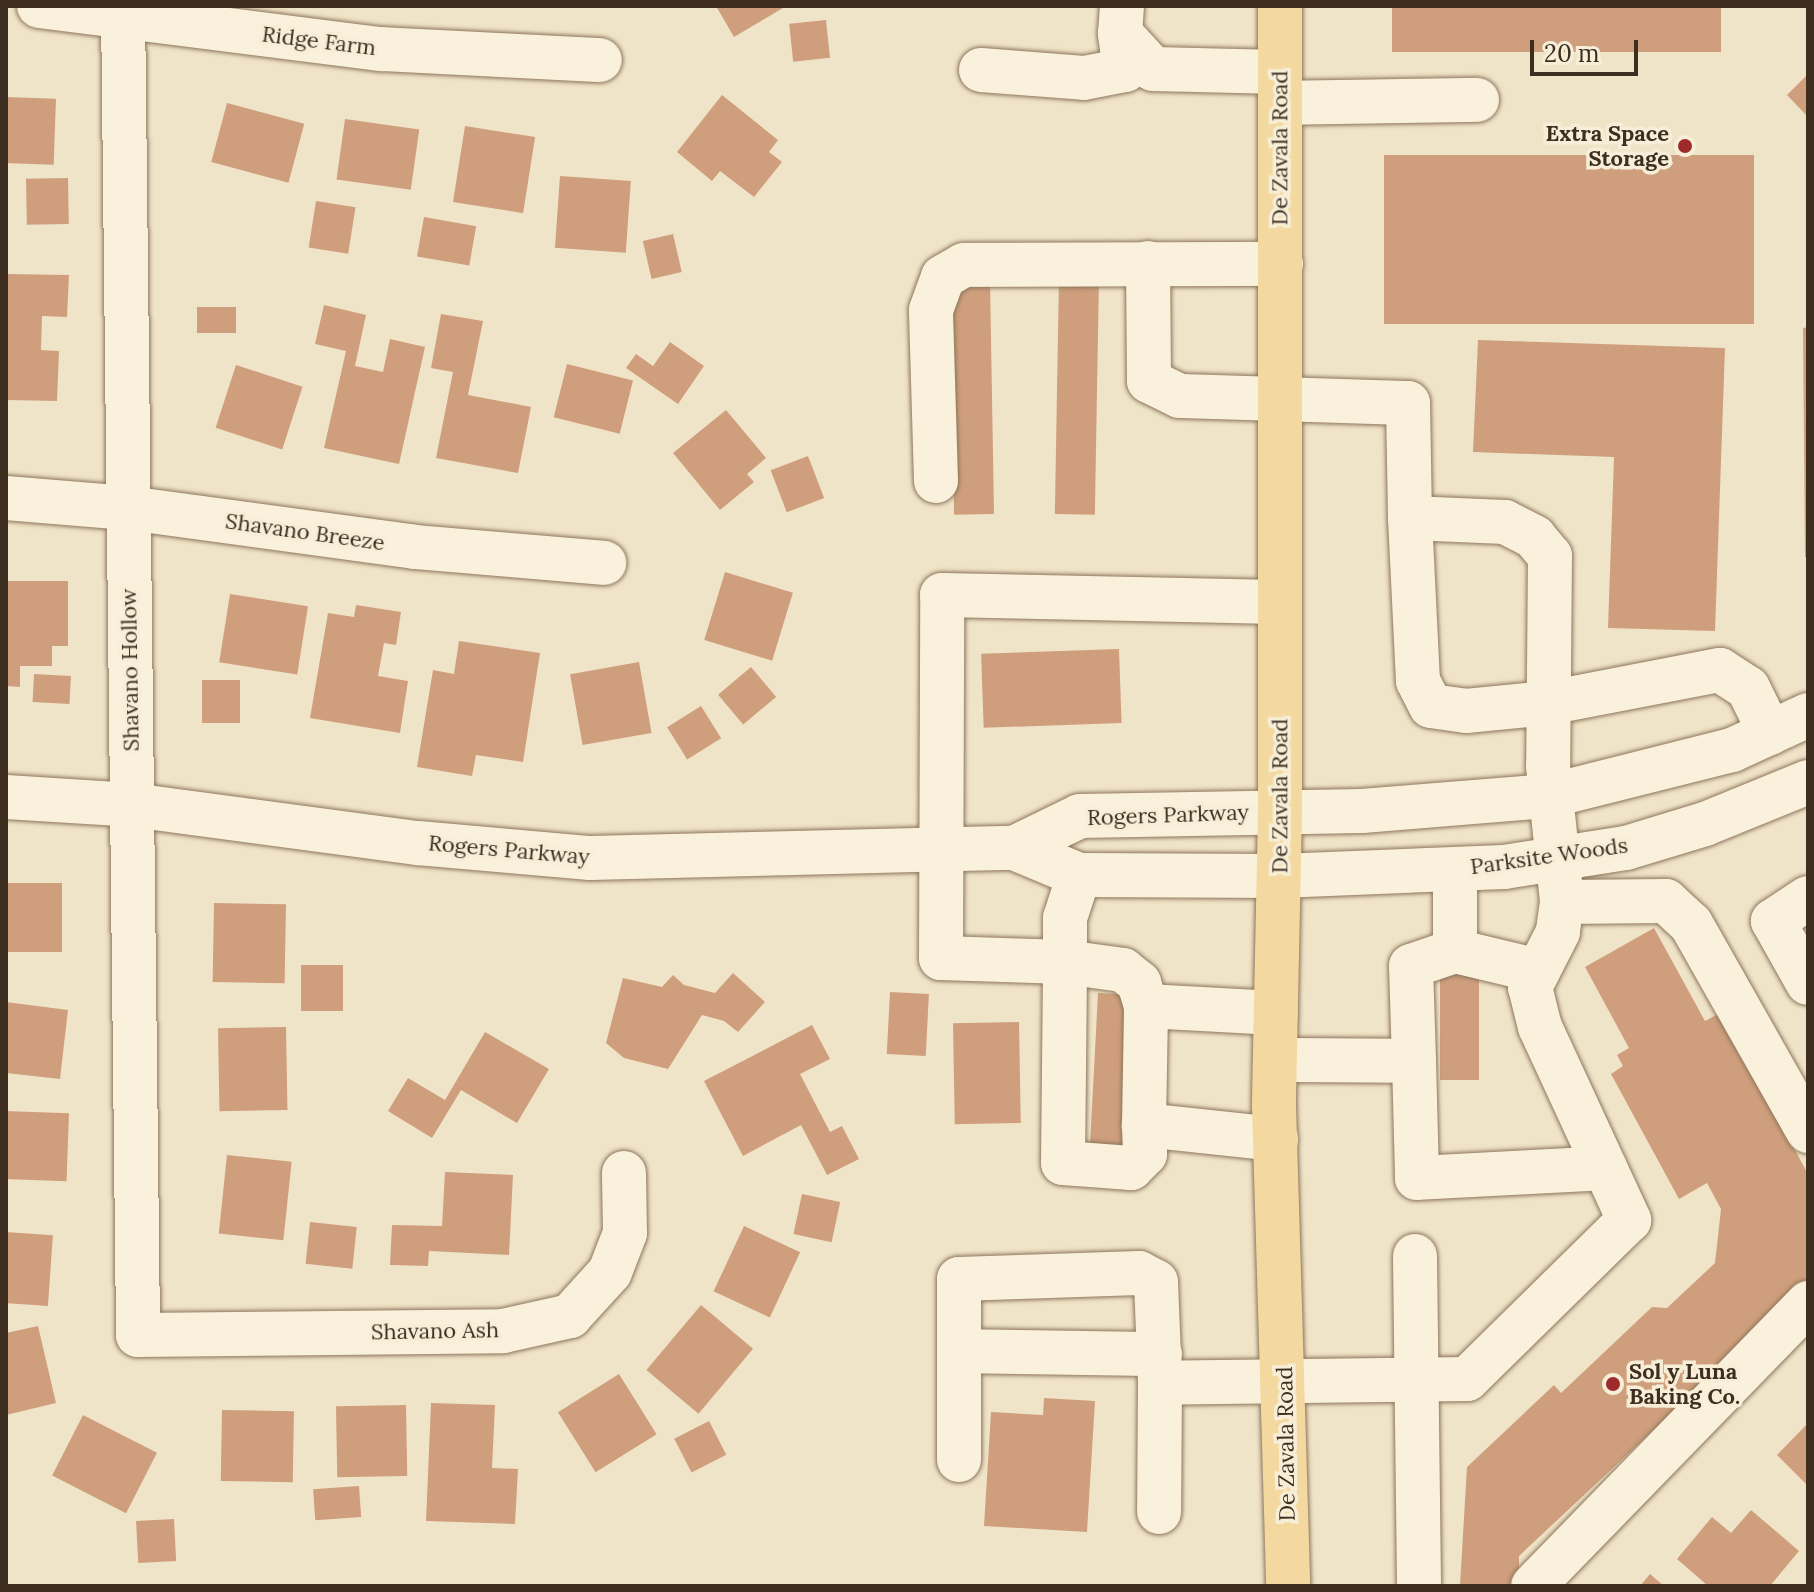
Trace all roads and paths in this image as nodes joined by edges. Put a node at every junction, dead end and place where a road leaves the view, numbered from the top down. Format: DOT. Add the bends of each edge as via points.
graph roads {
  1 [pos="39,6"];
  2 [pos="1280,6"];
  3 [pos="123,11"];
  4 [pos="1121,19"];
  5 [pos="600,60"];
  6 [pos="981,70"];
  7 [pos="1280,87"];
  8 [pos="1477,100"];
  9 [pos="1148,263"];
  10 [pos="1281,264"];
  11 [pos="1280,402"];
  12 [pos="936,481"];
  13 [pos="6,498"];
  14 [pos="128,508"];
  15 [pos="1410,518"];
  16 [pos="604,563"];
  17 [pos="1280,602"];
  18 [pos="1548,703"];
  19 [pos="1789,724"];
  20 [pos="1808,782"];
  21 [pos="1549,796"];
  22 [pos="6,797"];
  23 [pos="132,805"];
  24 [pos="1280,812"];
  25 [pos="1014,848"];
  26 [pos="938,849"];
  27 [pos="1556,859"];
  28 [pos="1455,869"];
  29 [pos="1079,875"];
  30 [pos="1279,876"];
  31 [pos="1808,898"];
  32 [pos="1562,902"];
  33 [pos="1455,951"];
  34 [pos="1065,962"];
  35 [pos="1538,971"];
  36 [pos="1808,983"];
  37 [pos="1146,1006"];
  38 [pos="1276,1013"];
  39 [pos="1275,1060"];
  40 [pos="1414,1061"];
  41 [pos="1144,1125"];
  42 [pos="1808,1131"];
  43 [pos="1276,1139"];
  44 [pos="1605,1168"];
  45 [pos="624,1173"];
  46 [pos="1415,1256"];
  47 [pos="1808,1303"];
  48 [pos="138,1335"];
  49 [pos="959,1351"];
  50 [pos="1160,1368"];
  51 [pos="1413,1379"];
  52 [pos="1285,1380"];
  53 [pos="959,1460"];
  54 [pos="1159,1512"];
  55 [pos="1288,1586"];
  56 [pos="1419,1586"];
  57 [pos="1533,1586"];
  1 -- 3 [label="street, Ridge Farm"];
  2 -- 7 [label="main road, De Zavala Road"];
  3 -- 5 [label="street, Ridge Farm" via="381,49"];
  3 -- 14 [label="street, Shavano Hollow"];
  4 -- 6 [label="street" via="1125,70 1084,78"];
  4 -- 7 [label="street" via="1153,69"];
  7 -- 8 [label="street"];
  7 -- 10 [label="main road, De Zavala Road"];
  9 -- 10 [label="street"];
  9 -- 11 [label="street" via="1149,381 1180,396"];
  9 -- 12 [label="street" via="964,265 943,277 931,310"];
  10 -- 11 [label="main road, De Zavala Road"];
  11 -- 15 [label="street" via="1408,403"];
  11 -- 17 [label="main road, De Zavala Road"];
  13 -- 14 [label="street, Shavano Breeze"];
  14 -- 16 [label="street, Shavano Breeze" via="415,547"];
  14 -- 23 [label="street, Shavano Hollow"];
  15 -- 18 [label="street" via="1505,522 1534,537 1550,556"];
  15 -- 18 [label="street" via="1421,694 1431,706 1466,711"];
  17 -- 24 [label="main road, De Zavala Road"];
  17 -- 26 [label="street" via="942,595"];
  18 -- 19 [label="street" via="1720,670"];
  18 -- 21 [label="street"];
  19 -- 21 [label="street" via="1732,750"];
  20 -- 27 [label="street, Parksite Woods" via="1705,824 1626,848"];
  21 -- 24 [label="street"];
  21 -- 27 [label="street"];
  22 -- 23 [label="street, Rogers Parkway"];
  23 -- 26 [label="street, Rogers Parkway" via="418,843 590,858"];
  23 -- 48 [label="street, Shavano Hollow"];
  24 -- 25 [label="street, Rogers Parkway" via="1080,816"];
  24 -- 30 [label="main road, De Zavala Road"];
  25 -- 26 [label="street, Rogers Parkway"];
  25 -- 29 [label="street, Rogers Parkway"];
  26 -- 34 [label="street" via="941,958"];
  27 -- 28 [label="street, Parksite Woods"];
  27 -- 32 [label="street"];
  28 -- 30 [label="street, Parksite Woods"];
  28 -- 33 [label="street"];
  29 -- 30 [label="street, Rogers Parkway"];
  29 -- 34 [label="street" via="1065,918"];
  30 -- 38 [label="main road, De Zavala Road"];
  31 -- 36 [label="street" via="1773,921"];
  32 -- 35 [label="street" via="1558,932"];
  32 -- 42 [label="street" via="1666,901 1691,924"];
  33 -- 35 [label="street"];
  33 -- 40 [label="street" via="1411,966"];
  34 -- 37 [label="street" via="1123,970 1139,983"];
  34 -- 41 [label="street" via="1063,1163 1131,1168 1145,1154"];
  35 -- 44 [label="street" via="1530,987 1540,1027"];
  37 -- 38 [label="street"];
  37 -- 41 [label="street"];
  38 -- 39 [label="main road, De Zavala Road"];
  39 -- 40 [label="street"];
  39 -- 43 [label="main road, De Zavala Road"];
  40 -- 44 [label="street" via="1417,1178"];
  41 -- 43 [label="street"];
  43 -- 52 [label="main road, De Zavala Road"];
  44 -- 51 [label="street" via="1629,1220 1467,1379"];
  45 -- 48 [label="street, Shavano Ash" via="625,1233 610,1272 570,1316 503,1331"];
  46 -- 51 [label="street"];
  47 -- 57 [label="street"];
  49 -- 50 [label="street"];
  49 -- 50 [label="street" via="959,1279 1139,1273 1156,1282"];
  49 -- 53 [label="street"];
  50 -- 52 [label="street"];
  50 -- 54 [label="street"];
  51 -- 52 [label="street"];
  51 -- 56 [label="street"];
  52 -- 55 [label="main road, De Zavala Road"];
}
